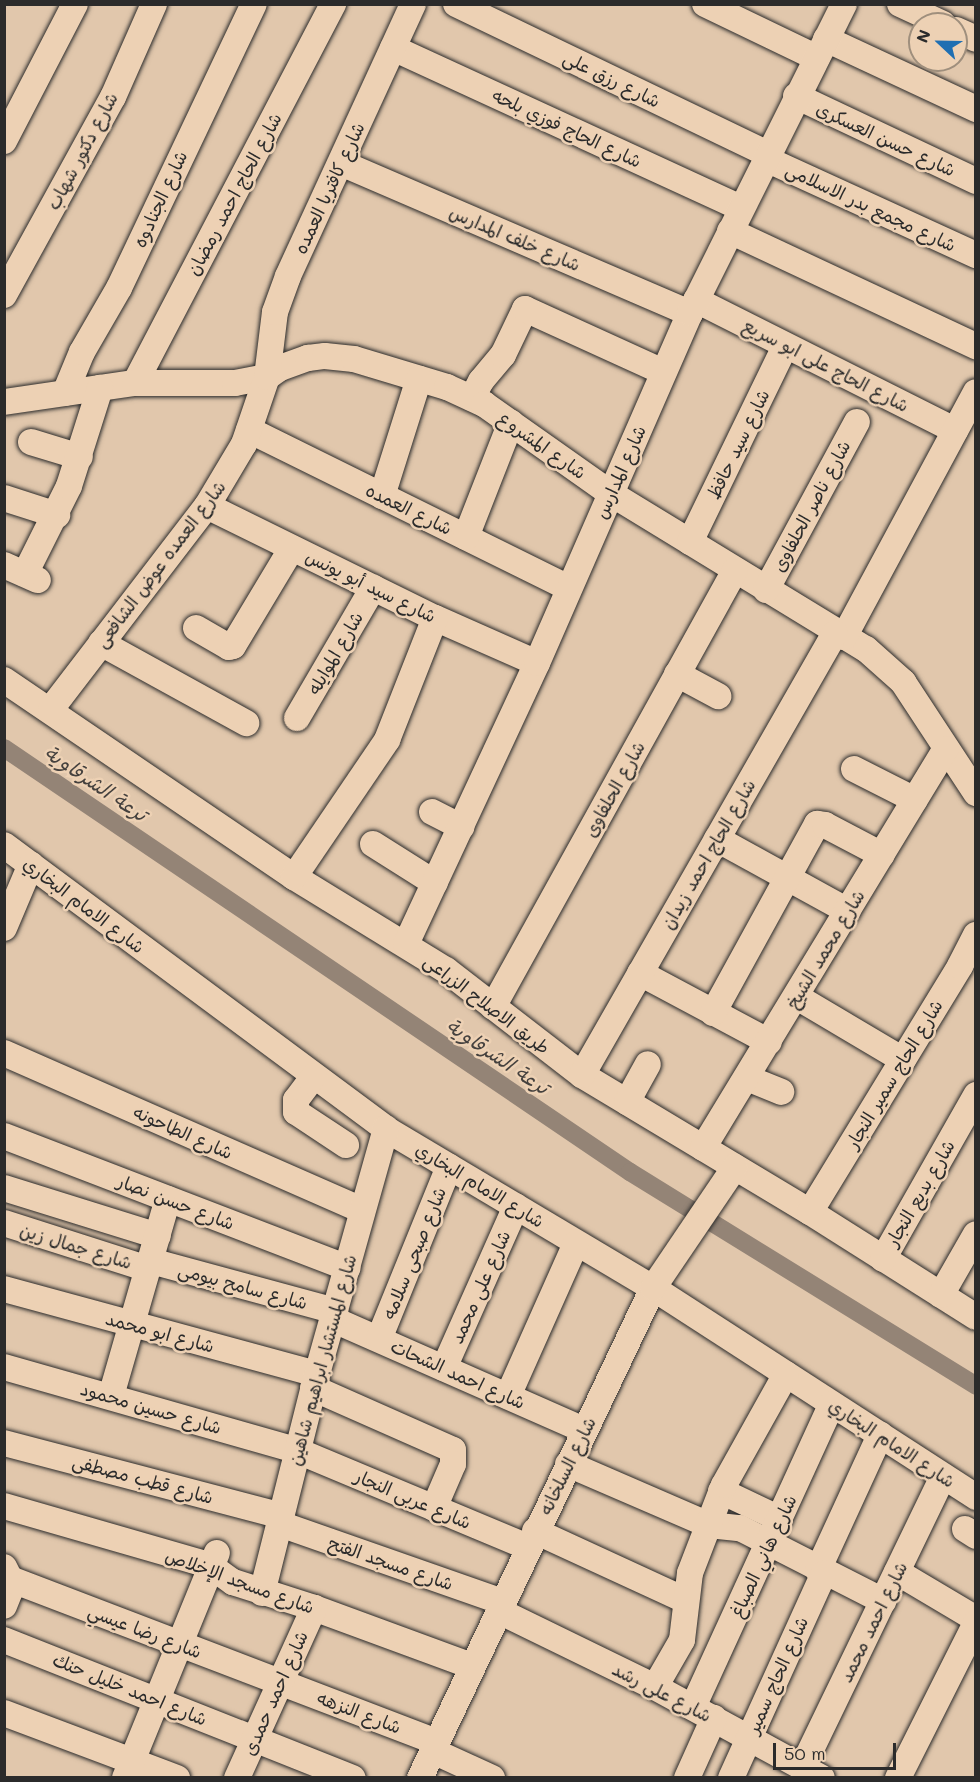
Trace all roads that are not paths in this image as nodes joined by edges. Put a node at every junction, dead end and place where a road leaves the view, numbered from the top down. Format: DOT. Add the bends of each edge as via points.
graph roads {
  1 [pos="75,4"];
  2 [pos="154,4"];
  3 [pos="254,4"];
  4 [pos="333,4"];
  5 [pos="413,4"];
  6 [pos="456,4"];
  7 [pos="705,4"];
  8 [pos="844,4"];
  9 [pos="900,4"];
  10 [pos="917,12"];
  11 [pos="393,48"];
  12 [pos="821,48"];
  13 [pos="796,96"];
  14 [pos="975,109"];
  15 [pos="4,141"];
  16 [pos="767,157"];
  17 [pos="341,163"];
  18 [pos="975,181"];
  19 [pos="736,220"];
  20 [pos="975,255"];
  21 [pos="4,295"];
  22 [pos="693,307"];
  23 [pos="785,346"];
  24 [pos="975,346"];
  25 [pos="663,372"];
  26 [pos="267,377"];
  27 [pos="420,379"];
  28 [pos="135,382"];
  29 [pos="100,388"];
  30 [pos="975,392"];
  31 [pos="65,393"];
  32 [pos="472,398"];
  33 [pos="4,402"];
  34 [pos="511,422"];
  35 [pos="857,422"];
  36 [pos="955,429"];
  37 [pos="249,430"];
  38 [pos="31,442"];
  39 [pos="80,457"];
  40 [pos="610,493"];
  41 [pos="382,496"];
  42 [pos="4,498"];
  43 [pos="207,506"];
  44 [pos="57,515"];
  45 [pos="466,537"];
  46 [pos="690,542"];
  47 [pos="292,548"];
  48 [pos="735,571"];
  49 [pos="22,573"];
  50 [pos="373,588"];
  51 [pos="569,588"];
  52 [pos="766,590"];
  53 [pos="435,618"];
  54 [pos="196,628"];
  55 [pos="840,635"];
  56 [pos="101,643"];
  57 [pos="537,663"];
  58 [pos="677,674"];
  59 [pos="4,680"];
  60 [pos="718,696"];
  61 [pos="51,709"];
  62 [pos="297,718"];
  63 [pos="246,723"];
  64 [pos="946,749"];
  65 [pos="854,769"];
  66 [pos="975,793"];
  67 [pos="915,800"];
  68 [pos="432,812"];
  69 [pos="461,827"];
  70 [pos="717,839"];
  71 [pos="4,844"];
  72 [pos="373,844"];
  73 [pos="882,855"];
  74 [pos="31,864"];
  75 [pos="294,877"];
  76 [pos="787,877"];
  77 [pos="435,883"];
  78 [pos="848,911"];
  79 [pos="4,928"];
  80 [pos="975,935"];
  81 [pos="406,944"];
  82 [pos="640,973"];
  83 [pos="797,997"];
  84 [pos="493,1007"];
  85 [pos="713,1013"];
  86 [pos="769,1042"];
  87 [pos="4,1053"];
  88 [pos="903,1060"];
  89 [pos="648,1064"];
  90 [pos="582,1075"];
  91 [pos="314,1076"];
  92 [pos="747,1078"];
  93 [pos="781,1092"];
  94 [pos="975,1095"];
  95 [pos="627,1102"];
  96 [pos="386,1129"];
  97 [pos="4,1136"];
  98 [pos="346,1145"];
  99 [pos="703,1148"];
  100 [pos="450,1167"];
  101 [pos="735,1167"];
  102 [pos="4,1188"];
  103 [pos="168,1199"];
  104 [pos="516,1206"];
  105 [pos="361,1210"];
  106 [pos="810,1212"];
  107 [pos="4,1223"];
  108 [pos="975,1234"];
  109 [pos="158,1236"];
  110 [pos="576,1243"];
  111 [pos="883,1259"];
  112 [pos="149,1265"];
  113 [pos="347,1268"];
  114 [pos="653,1288"];
  115 [pos="4,1289"];
  116 [pos="941,1295"];
  117 [pos="334,1315"];
  118 [pos="975,1317"];
  119 [pos="132,1325"];
  120 [pos="379,1339"];
  121 [pos="4,1367"];
  122 [pos="444,1368"];
  123 [pos="786,1374"];
  124 [pos="315,1381"];
  125 [pos="111,1396"];
  126 [pos="508,1396"];
  127 [pos="832,1404"];
  128 [pos="584,1430"];
  129 [pos="880,1435"];
  130 [pos="4,1443"];
  131 [pos="298,1451"];
  132 [pos="568,1464"];
  133 [pos="943,1476"];
  134 [pos="722,1491"];
  135 [pos="975,1497"];
  136 [pos="4,1506"];
  137 [pos="434,1508"];
  138 [pos="780,1519"];
  139 [pos="281,1520"];
  140 [pos="709,1524"];
  141 [pos="532,1539"];
  142 [pos="769,1542"];
  143 [pos="215,1558"];
  144 [pos="821,1571"];
  145 [pos="897,1572"];
  146 [pos="7,1573"];
  147 [pos="262,1593"];
  148 [pos="685,1600"];
  149 [pos="883,1601"];
  150 [pos="4,1606"];
  151 [pos="501,1607"];
  152 [pos="314,1608"];
  153 [pos="975,1618"];
  154 [pos="975,1623"];
  155 [pos="4,1640"];
  156 [pos="181,1644"];
  157 [pos="472,1666"];
  158 [pos="280,1682"];
  159 [pos="655,1687"];
  160 [pos="158,1699"];
  161 [pos="4,1713"];
  162 [pos="704,1713"];
  163 [pos="749,1737"];
  164 [pos="254,1739"];
  165 [pos="435,1746"];
  166 [pos="129,1769"];
  167 [pos="812,1774"];
  168 [pos="177,1778"];
  169 [pos="237,1778"];
  170 [pos="353,1778"];
  171 [pos="420,1778"];
  172 [pos="492,1778"];
  173 [pos="687,1778"];
  174 [pos="731,1778"];
  175 [pos="898,1778"];
  1 -- 15 [label="street"];
  2 -- 21 [label="street, شارع دكتور شهاب" via="113,96"];
  3 -- 31 [label="street, شارع الجنادوه"];
  4 -- 28 [label="street, شارع الحاج احمد رمضان"];
  5 -- 11 [label="street, شارع كافتريا العمده"];
  6 -- 16 [label="street, شارع رزق على"];
  7 -- 12 [label="street"];
  8 -- 12 [label="street, شارع المدارس"];
  9 -- 10 [label="street"];
  11 -- 17 [label="street, شارع كافتريا العمده"];
  11 -- 19 [label="street, شارع الحاج فوزي بلحه"];
  12 -- 13 [label="street, شارع المدارس"];
  12 -- 14 [label="street"];
  13 -- 16 [label="street, شارع المدارس"];
  13 -- 18 [label="street, شارع حسن العسكرى"];
  16 -- 19 [label="street, شارع المدارس"];
  16 -- 20 [label="street, شارع مجمع بدر الاسلامى"];
  17 -- 22 [label="street, شارع خلف المدارس"];
  17 -- 26 [label="street, شارع كافتريا العمده" via="280,297"];
  19 -- 22 [label="street, شارع المدارس"];
  19 -- 24 [label="street, شارع الحاج فوزي بلحه"];
  22 -- 23 [label="street, شارع الحاج على ابو سريع"];
  22 -- 25 [label="street, شارع المدارس"];
  23 -- 36 [label="street, شارع الحاج على ابو سريع"];
  23 -- 46 [label="street, شارع سيد حافظ"];
  25 -- 32 [label="street" via="525,309 503,356"];
  25 -- 40 [label="street, شارع المدارس"];
  26 -- 27 [label="street, شارع المشروع" via="308,358 339,357"];
  26 -- 28 [label="street, شارع المشروع" via="235,383"];
  26 -- 37 [label="street, شارع العمده عوض الشافعى"];
  27 -- 32 [label="street, شارع المشروع"];
  27 -- 41 [label="street"];
  28 -- 29 [label="street, شارع المشروع"];
  29 -- 31 [label="street, شارع المشروع"];
  29 -- 39 [label="street"];
  30 -- 36 [label="street, شارع الحاج احمد زيدان"];
  31 -- 33 [label="street, شارع المشروع"];
  32 -- 34 [label="street, شارع المشروع"];
  34 -- 40 [label="street, شارع المشروع"];
  34 -- 45 [label="street"];
  35 -- 52 [label="street, شارع ناصر الحلفاوى"];
  36 -- 55 [label="street, شارع الحاج احمد زيدان"];
  37 -- 41 [label="street, شارع العمده"];
  37 -- 43 [label="street, شارع العمده عوض الشافعى"];
  38 -- 39 [label="street"];
  39 -- 44 [label="street"];
  40 -- 46 [label="street, شارع المشروع"];
  40 -- 51 [label="street, شارع المدارس"];
  41 -- 45 [label="street, شارع العمده"];
  42 -- 44 [label="street"];
  43 -- 47 [label="street, شارع سيد أبو يونس"];
  43 -- 56 [label="street, شارع العمده عوض الشافعى"];
  44 -- 49 [label="street"];
  45 -- 51 [label="street, شارع العمده"];
  46 -- 48 [label="street, شارع المشروع"];
  47 -- 50 [label="street, شارع سيد أبو يونس"];
  47 -- 54 [label="street" via="233,646"];
  48 -- 52 [label="street, شارع المشروع"];
  48 -- 58 [label="street, شارع الحلفاوى"];
  50 -- 53 [label="street, شارع سيد أبو يونس"];
  50 -- 62 [label="street, شارع الموايله"];
  51 -- 57 [label="street, شارع المدارس"];
  52 -- 55 [label="street, شارع المشروع"];
  53 -- 57 [label="street, شارع سيد أبو يونس"];
  53 -- 75 [label="street" via="387,740"];
  55 -- 64 [label="street, شارع المشروع" via="875,656 903,682"];
  55 -- 70 [label="street, شارع الحاج احمد زيدان"];
  56 -- 61 [label="street, شارع العمده عوض الشافعى"];
  56 -- 63 [label="street"];
  57 -- 69 [label="street, شارع المدارس"];
  58 -- 60 [label="street"];
  58 -- 84 [label="street, شارع الحلفاوى"];
  59 -- 61 [label="street, طريق الاصلاح الزراعى"];
  61 -- 75 [label="street, طريق الاصلاح الزراعى"];
  64 -- 66 [label="street, شارع المشروع"];
  64 -- 67 [label="street, شارع محمد الشيخ"];
  65 -- 67 [label="street"];
  67 -- 73 [label="street, شارع محمد الشيخ"];
  68 -- 69 [label="street"];
  69 -- 77 [label="street, شارع المدارس"];
  70 -- 76 [label="street"];
  70 -- 82 [label="street, شارع الحاج احمد زيدان"];
  71 -- 74 [label="street, شارع الامام البخاري"];
  72 -- 77 [label="street"];
  73 -- 76 [label="street" via="821,823 813,828"];
  73 -- 78 [label="street, شارع محمد الشيخ"];
  74 -- 79 [label="street"];
  74 -- 91 [label="street, شارع الامام البخاري"];
  75 -- 81 [label="street, طريق الاصلاح الزراعى"];
  76 -- 78 [label="street"];
  76 -- 85 [label="street"];
  77 -- 81 [label="street, شارع المدارس"];
  78 -- 83 [label="street, شارع محمد الشيخ"];
  80 -- 88 [label="street, شارع الحاج سمير النجار"];
  81 -- 84 [label="street, طريق الاصلاح الزراعى"];
  82 -- 85 [label="street"];
  82 -- 90 [label="street, شارع الحاج احمد زيدان"];
  83 -- 86 [label="street, شارع محمد الشيخ"];
  83 -- 88 [label="street"];
  84 -- 90 [label="street, طريق الاصلاح الزراعى"];
  85 -- 86 [label="street"];
  86 -- 92 [label="street, شارع محمد الشيخ"];
  87 -- 105 [label="street, شارع الطاحونه"];
  88 -- 106 [label="street, شارع الحاج سمير النجار"];
  89 -- 95 [label="street"];
  90 -- 95 [label="street, طريق الاصلاح الزراعى"];
  91 -- 96 [label="street, شارع الامام البخاري"];
  91 -- 98 [label="street" via="296,1100 296,1113"];
  92 -- 93 [label="street"];
  92 -- 99 [label="street, شارع محمد الشيخ"];
  94 -- 111 [label="street, شارع بديع النجار"];
  95 -- 99 [label="street, طريق الاصلاح الزراعى"];
  96 -- 100 [label="street, شارع الامام البخاري"];
  96 -- 105 [label="street, شارع المستشار ابراهيم شاهين"];
  97 -- 103 [label="street, شارع حسن نصار"];
  99 -- 101 [label="street, طريق الاصلاح الزراعى"];
  100 -- 104 [label="street, شارع الامام البخاري"];
  100 -- 120 [label="street, شارع صبحى سلامه"];
  101 -- 106 [label="street, طريق الاصلاح الزراعى"];
  101 -- 114 [label="street, شارع السلخانه"];
  102 -- 109 [label="street"];
  103 -- 109 [label="street"];
  103 -- 113 [label="street, شارع حسن نصار"];
  104 -- 110 [label="street, شارع الامام البخاري"];
  104 -- 122 [label="street, شارع على محمد"];
  105 -- 113 [label="street, شارع المستشار ابراهيم شاهين"];
  106 -- 111 [label="street, طريق الاصلاح الزراعى"];
  107 -- 112 [label="street, شارع جمال زين"];
  108 -- 116 [label="street"];
  109 -- 112 [label="street"];
  110 -- 114 [label="street, شارع الامام البخاري"];
  110 -- 126 [label="street"];
  111 -- 116 [label="street, طريق الاصلاح الزراعى"];
  112 -- 117 [label="street, شارع سامح بيومى"];
  112 -- 119 [label="street"];
  113 -- 117 [label="street, شارع المستشار ابراهيم شاهين"];
  114 -- 123 [label="street, شارع الامام البخاري"];
  114 -- 128 [label="street, شارع السلخانه"];
  115 -- 119 [label="street, شارع ابو محمد"];
  116 -- 118 [label="street, طريق الاصلاح الزراعى"];
  117 -- 120 [label="street, شارع احمد الشحات"];
  117 -- 124 [label="street, شارع المستشار ابراهيم شاهين"];
  119 -- 124 [label="street, شارع ابو محمد"];
  119 -- 125 [label="street"];
  120 -- 122 [label="street, شارع احمد الشحات"];
  121 -- 125 [label="street, شارع حسين محمود"];
  122 -- 126 [label="street, شارع احمد الشحات"];
  123 -- 127 [label="street, شارع الامام البخاري"];
  123 -- 134 [label="street"];
  124 -- 131 [label="street, شارع المستشار ابراهيم شاهين"];
  124 -- 137 [label="street, شارع ابو محمد" via="453,1450 453,1464"];
  125 -- 131 [label="street, شارع حسين محمود"];
  126 -- 128 [label="street, شارع احمد الشحات"];
  127 -- 129 [label="street, شارع الامام البخاري"];
  127 -- 138 [label="street, شارع هاني الصباغ"];
  128 -- 132 [label="street, شارع السلخانه"];
  129 -- 133 [label="street, شارع الامام البخاري"];
  129 -- 144 [label="street, شارع الحاج سمير"];
  130 -- 139 [label="street, شارع قطب مصطفى"];
  131 -- 137 [label="street, شارع عربى النجار"];
  131 -- 139 [label="street, شارع المستشار ابراهيم شاهين"];
  132 -- 140 [label="street"];
  132 -- 141 [label="street, شارع السلخانه"];
  133 -- 135 [label="street, شارع الامام البخاري"];
  133 -- 145 [label="street, شارع احمد محمد"];
  134 -- 138 [label="street"];
  134 -- 140 [label="street"];
  136 -- 143 [label="street, شارع مسجد الإخلاص"];
  137 -- 141 [label="street, شارع عربى النجار"];
  138 -- 142 [label="street, شارع هاني الصباغ"];
  139 -- 147 [label="street, شارع المستشار ابراهيم شاهين"];
  139 -- 151 [label="street, شارع مسجد الفتح"];
  140 -- 142 [label="street" via="740,1528"];
  140 -- 148 [label="street" via="690,1573"];
  141 -- 148 [label="street, شارع عربى النجار"];
  141 -- 151 [label="street, شارع السلخانه"];
  142 -- 144 [label="street"];
  142 -- 162 [label="street, شارع هاني الصباغ"];
  143 -- 147 [label="street, شارع مسجد الإخلاص" via="232,1582"];
  143 -- 156 [label="street"];
  144 -- 149 [label="street"];
  144 -- 163 [label="street, شارع الحاج سمير"];
  145 -- 149 [label="street, شارع احمد محمد"];
  145 -- 153 [label="street"];
  146 -- 150 [label="street" via="10,1592"];
  146 -- 156 [label="street, شارع رضا عيسي"];
  147 -- 152 [label="street, شارع مسجد الإخلاص"];
  148 -- 159 [label="street" via="682,1640"];
  149 -- 167 [label="street, شارع احمد محمد"];
  151 -- 157 [label="street, شارع السلخانه"];
  151 -- 159 [label="street, شارع على رشد"];
  152 -- 157 [label="street, شارع مسجد الإخلاص"];
  152 -- 158 [label="street, شارع احمد حمدى"];
  154 -- 175 [label="street"];
  155 -- 160 [label="street, شارع احمد خليل حنك"];
  156 -- 158 [label="street, شارع رضا عيسي"];
  156 -- 160 [label="street"];
  157 -- 165 [label="street, شارع السلخانه"];
  158 -- 164 [label="street, شارع احمد حمدى"];
  158 -- 165 [label="street, شارع النزهه"];
  159 -- 162 [label="street, شارع على رشد"];
  160 -- 164 [label="street, شارع احمد خليل حنك"];
  160 -- 166 [label="street"];
  161 -- 166 [label="street"];
  162 -- 163 [label="street, شارع على رشد"];
  162 -- 173 [label="street, شارع هاني الصباغ"];
  163 -- 167 [label="street, شارع على رشد"];
  163 -- 174 [label="street, شارع الحاج سمير"];
  164 -- 169 [label="street, شارع احمد حمدى"];
  164 -- 170 [label="street, شارع احمد خليل حنك"];
  165 -- 171 [label="street, شارع السلخانه"];
  165 -- 172 [label="street, شارع النزهه"];
  166 -- 168 [label="street"];
}
